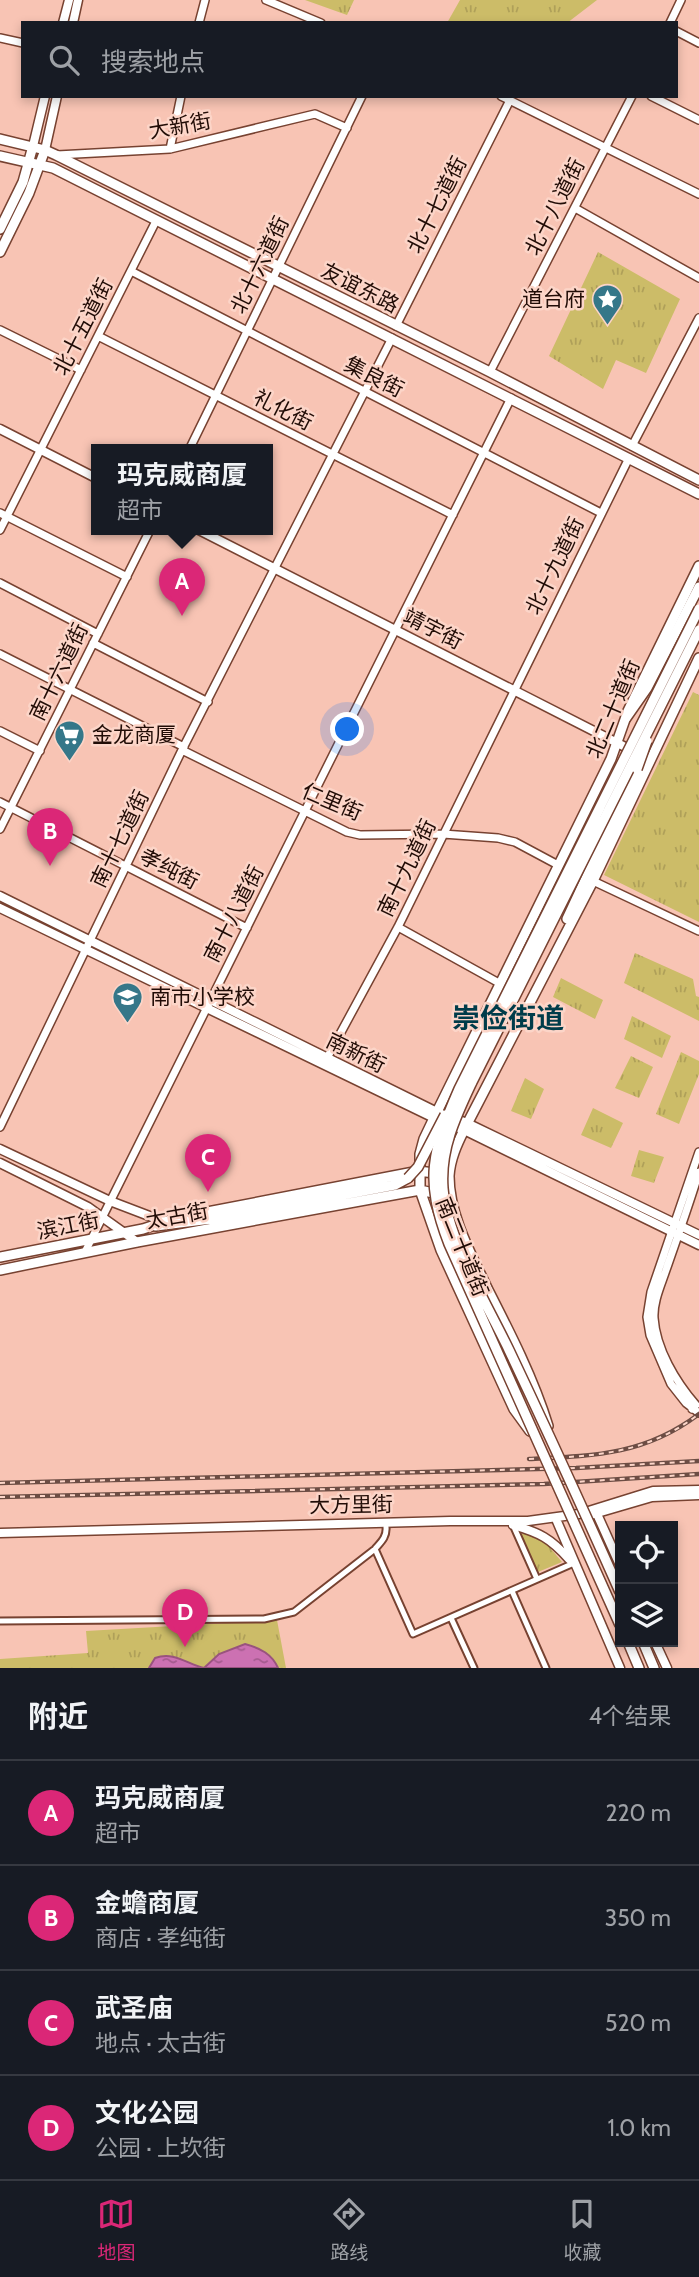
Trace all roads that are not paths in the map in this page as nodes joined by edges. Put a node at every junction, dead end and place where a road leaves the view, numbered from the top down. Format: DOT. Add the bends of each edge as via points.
graph roads {
  1 [pos="69,0"];
  2 [pos="78,0"];
  3 [pos="205,0"];
  4 [pos="266,0"];
  5 [pos="681,0"];
  6 [pos="64,21"];
  7 [pos="73,21"];
  8 [pos="200,21"];
  9 [pos="316,21"];
  10 [pos="671,21"];
  11 [pos="678,32"];
  12 [pos="0,38"];
  13 [pos="21,43"];
  14 [pos="699,43"];
  15 [pos="45,98"];
  16 [pos="57,98"];
  17 [pos="181,98"];
  18 [pos="361,98"];
  19 [pos="506,98"];
  20 [pos="631,98"];
  21 [pos="655,98"];
  22 [pos="510,100"];
  23 [pos="699,120"];
  24 [pos="347,128"];
  25 [pos="0,139"];
  26 [pos="33,146"];
  27 [pos="605,148"];
  28 [pos="170,149"];
  29 [pos="45,150"];
  30 [pos="56,155"];
  31 [pos="0,156"];
  32 [pos="29,163"];
  33 [pos="41,164"];
  34 [pos="699,194"];
  35 [pos="575,208"];
  36 [pos="156,221"];
  37 [pos="0,229"];
  38 [pos="0,252"];
  39 [pos="279,267"];
  40 [pos="131,271"];
  41 [pos="699,278"];
  42 [pos="273,279"];
  43 [pos="699,318"];
  44 [pos="396,326"];
  45 [pos="0,330"];
  46 [pos="247,331"];
  47 [pos="98,336"];
  48 [pos="392,338"];
  49 [pos="81,370"];
  50 [pos="490,372"];
  51 [pos="365,392"];
  52 [pos="215,395"];
  53 [pos="511,398"];
  54 [pos="0,429"];
  55 [pos="192,444"];
  56 [pos="632,446"];
  57 [pos="41,450"];
  58 [pos="484,453"];
  59 [pos="333,454"];
  60 [pos="629,458"];
  61 [pos="91,475"];
  62 [pos="699,480"];
  63 [pos="699,494"];
  64 [pos="601,513"];
  65 [pos="3,515"];
  66 [pos="453,515"];
  67 [pos="0,530"];
  68 [pos="147,535"];
  69 [pos="209,535"];
  70 [pos="699,566"];
  71 [pos="276,569"];
  72 [pos="127,577"];
  73 [pos="0,583"];
  74 [pos="699,587"];
  75 [pos="699,609"];
  76 [pos="395,629"];
  77 [pos="699,630"];
  78 [pos="98,634"];
  79 [pos="93,643"];
  80 [pos="0,654"];
  81 [pos="699,658"];
  82 [pos="70,690"];
  83 [pos="515,691"];
  84 [pos="208,702"];
  85 [pos="656,713"];
  86 [pos="626,719"];
  87 [pos="0,731"];
  88 [pos="618,743"];
  89 [pos="183,748"];
  90 [pos="40,751"];
  91 [pos="651,760"];
  92 [pos="0,802"];
  93 [pos="11,808"];
  94 [pos="306,811"];
  95 [pos="0,829"];
  96 [pos="443,834"];
  97 [pos="558,865"];
  98 [pos="128,867"];
  99 [pos="590,879"];
  100 [pos="0,896"];
  101 [pos="0,908"];
  102 [pos="398,927"];
  103 [pos="247,928"];
  104 [pos="699,931"];
  105 [pos="90,940"];
  106 [pos="85,951"];
  107 [pos="499,983"];
  108 [pos="211,999"];
  109 [pos="206,1009"];
  110 [pos="327,1058"];
  111 [pos="459,1089"];
  112 [pos="435,1115"];
  113 [pos="466,1126"];
  114 [pos="0,1127"];
  115 [pos="0,1149"];
  116 [pos="699,1152"];
  117 [pos="0,1163"];
  118 [pos="419,1171"];
  119 [pos="699,1172"];
  120 [pos="449,1176"];
  121 [pos="420,1190"];
  122 [pos="451,1198"];
  123 [pos="110,1201"];
  124 [pos="102,1217"];
  125 [pos="211,1220"];
  126 [pos="165,1222"];
  127 [pos="143,1229"];
  128 [pos="677,1230"];
  129 [pos="125,1233"];
  130 [pos="699,1235"];
  131 [pos="92,1239"];
  132 [pos="137,1241"];
  133 [pos="699,1245"];
  134 [pos="85,1252"];
  135 [pos="0,1257"];
  136 [pos="0,1270"];
  137 [pos="696,1411"];
  138 [pos="553,1441"];
  139 [pos="541,1446"];
  140 [pos="699,1490"];
  141 [pos="699,1495"];
  142 [pos="597,1514"];
  143 [pos="556,1521"];
  144 [pos="513,1525"];
  145 [pos="386,1527"];
  146 [pos="0,1535"];
  147 [pos="374,1549"];
  148 [pos="615,1554"];
  149 [pos="574,1563"];
  150 [pos="537,1579"];
  151 [pos="616,1584"];
  152 [pos="512,1591"];
  153 [pos="615,1614"];
  154 [pos="451,1618"];
  155 [pos="0,1621"];
  156 [pos="630,1647"];
  157 [pos="645,1647"];
  158 [pos="657,1647"];
  159 [pos="618,1667"];
  160 [pos="474,1668"];
  161 [pos="546,1668"];
  162 [pos="639,1668"];
  163 [pos="654,1668"];
  164 [pos="667,1668"];
  1 -- 6 [label="main road"];
  2 -- 7 [label="main road"];
  3 -- 8 [label="street"];
  4 -- 9 [label="street"];
  5 -- 10 [label="street"];
  11 -- 14 [label="street"];
  12 -- 13 [label="street"];
  15 -- 26 [label="main road"];
  16 -- 29 [label="main road"];
  17 -- 28 [label="street"];
  18 -- 24 [label="street, 北十六道街"];
  19 -- 22 [label="street"];
  20 -- 27 [label="street, 北十八道街"];
  21 -- 23 [label="street"];
  22 -- 27 [label="street"];
  22 -- 44 [label="street, 北十七道街"];
  24 -- 28 [label="street, 大新街" via="314,114"];
  24 -- 39 [label="street, 北十六道街"];
  25 -- 26 [label="main road, 友谊东路"];
  26 -- 29 [label="main road, 友谊东路"];
  26 -- 32 [label="main road"];
  27 -- 34 [label="street"];
  27 -- 35 [label="street, 北十八道街"];
  28 -- 30 [label="street, 大新街"];
  29 -- 30 [label="main road, 友谊东路"];
  29 -- 33 [label="main road"];
  30 -- 39 [label="main road, 友谊东路"];
  31 -- 32 [label="main road, 友谊东路"];
  32 -- 33 [label="main road, 友谊东路"];
  32 -- 37 [label="main road"];
  33 -- 36 [label="main road, 友谊东路"];
  33 -- 38 [label="main road"];
  35 -- 41 [label="street"];
  35 -- 50 [label="street, 北十八道街"];
  36 -- 40 [label="street, 北十五道街"];
  36 -- 42 [label="main road, 友谊东路"];
  39 -- 42 [label="street, 北十六道街"];
  39 -- 44 [label="main road, 友谊东路"];
  40 -- 46 [label="street, 集良街"];
  40 -- 47 [label="street, 北十五道街"];
  42 -- 46 [label="street, 北十六道街"];
  42 -- 48 [label="main road, 友谊东路"];
  43 -- 56 [label="street"];
  44 -- 50 [label="main road, 友谊东路"];
  45 -- 49 [label="street"];
  46 -- 51 [label="street, 集良街"];
  46 -- 52 [label="street, 北十六道街"];
  47 -- 49 [label="street, 北十五道街"];
  47 -- 52 [label="street, 礼化街"];
  48 -- 51 [label="street"];
  48 -- 53 [label="main road, 友谊东路"];
  49 -- 57 [label="street, 北十五道街"];
  50 -- 56 [label="main road, 友谊东路"];
  51 -- 58 [label="street, 集良街"];
  51 -- 59 [label="street"];
  52 -- 55 [label="street, 北十六道街"];
  52 -- 59 [label="street, 礼化街"];
  53 -- 58 [label="street"];
  53 -- 60 [label="main road, 友谊东路"];
  54 -- 57 [label="main road"];
  56 -- 62 [label="main road, 友谊东路"];
  57 -- 61 [label="main road"];
  57 -- 65 [label="street, 北十五道街"];
  58 -- 64 [label="street, 集良街"];
  58 -- 66 [label="street"];
  59 -- 66 [label="street, 礼化街"];
  59 -- 71 [label="street"];
  60 -- 63 [label="main road, 友谊东路"];
  60 -- 64 [label="street, 北十九道街"];
  64 -- 83 [label="street, 北十九道街"];
  65 -- 67 [label="street, 北十五道街"];
  65 -- 72 [label="street"];
  66 -- 76 [label="street"];
  68 -- 72 [label="street, 南十六道街"];
  69 -- 71 [label="main road, 靖宇街"];
  70 -- 86 [label="main road, 北二十道街"];
  71 -- 76 [label="main road, 靖宇街"];
  71 -- 84 [label="street, 南十七道街"];
  72 -- 78 [label="street, 南十六道街"];
  73 -- 78 [label="street"];
  74 -- 86 [label="main road"];
  75 -- 111 [label="main road, bridge"];
  76 -- 83 [label="main road, 靖宇街"];
  76 -- 94 [label="street, 南十八道街"];
  77 -- 85 [label="main road, bridge"];
  78 -- 79 [label="street, 南十六道街"];
  79 -- 82 [label="street, 南十六道街"];
  79 -- 84 [label="street"];
  80 -- 82 [label="street, 仁里街"];
  81 -- 91 [label="main road"];
  82 -- 89 [label="street, 仁里街"];
  82 -- 90 [label="street, 南十六道街"];
  83 -- 88 [label="main road, 靖宇街"];
  83 -- 96 [label="street, 南十九道街"];
  84 -- 89 [label="street, 南十七道街"];
  85 -- 99 [label="main road, bridge"];
  85 -- 138 [label="main road, bridge" via="472,1082 450,1130 444,1156 445,1201 459,1247"];
  86 -- 88 [label="main road, 北二十道街"];
  87 -- 90 [label="street"];
  88 -- 91 [label="main road, 靖宇街"];
  88 -- 97 [label="main road, 北二十道街"];
  89 -- 94 [label="street, 仁里街"];
  89 -- 98 [label="street, 南十七道街"];
  90 -- 93 [label="street, 南十六道街"];
  91 -- 99 [label="main road"];
  92 -- 93 [label="street, 孝纯街"];
  93 -- 95 [label="street, 南十六道街"];
  93 -- 98 [label="street, 孝纯街"];
  94 -- 96 [label="street, 仁里街" via="359,835"];
  94 -- 103 [label="street, 南十八道街"];
  96 -- 97 [label="street, 仁里街" via="515,842"];
  96 -- 102 [label="street, 南十九道街"];
  97 -- 99 [label="street"];
  97 -- 107 [label="main road, 南二十道街"];
  98 -- 103 [label="street, 孝纯街"];
  98 -- 105 [label="street, 南十七道街"];
  99 -- 104 [label="street"];
  99 -- 113 [label="main road, 南二十道街"];
  100 -- 105 [label="main road, 南新街"];
  101 -- 106 [label="main road, 南新街"];
  102 -- 107 [label="street"];
  102 -- 110 [label="street, 南十九道街"];
  103 -- 108 [label="street, 南十八道街"];
  105 -- 106 [label="street, 南十七道街"];
  105 -- 108 [label="main road, 南新街"];
  106 -- 109 [label="main road, 南新街"];
  106 -- 114 [label="street, 南十七道街"];
  107 -- 112 [label="main road, 南二十道街"];
  108 -- 109 [label="street, 南十八道街"];
  108 -- 110 [label="main road, 南新街"];
  109 -- 112 [label="main road, 南新街"];
  109 -- 123 [label="street, 南十八道街"];
  110 -- 112 [label="main road, 南新街"];
  111 -- 125 [label="main road, 太古街, bridge" via="418,1167 395,1185"];
  111 -- 139 [label="main road, bridge" via="435,1156 435,1201 449,1244"];
  112 -- 113 [label="main road, 南新街"];
  112 -- 118 [label="main road, 南二十道街" via="424,1139"];
  113 -- 120 [label="main road, 南二十道街" via="454,1150"];
  113 -- 128 [label="main road, 南新街"];
  115 -- 123 [label="main road, 太古街"];
  116 -- 128 [label="street"];
  117 -- 124 [label="main road, 太古街"];
  118 -- 120 [label="main road"];
  118 -- 121 [label="main road, 南二十道街"];
  118 -- 126 [label="main road, 太古街"];
  119 -- 128 [label="street"];
  120 -- 122 [label="main road, 南二十道街"];
  121 -- 122 [label="main road"];
  121 -- 132 [label="main road, 太古街"];
  121 -- 139 [label="main road, 南二十道街" via="441,1250 514,1409"];
  122 -- 138 [label="main road, 南二十道街" via="466,1243 534,1385"];
  123 -- 124 [label="street, 南十八道街"];
  123 -- 126 [label="main road, 太古街"];
  124 -- 129 [label="main road, 太古街"];
  124 -- 131 [label="street, 南十八道街"];
  125 -- 127 [label="street, 太古街"];
  126 -- 127 [label="main road, 太古街"];
  127 -- 129 [label="main road, 滨江街"];
  128 -- 130 [label="main road, 南新街"];
  128 -- 133 [label="main road, 南新街"];
  128 -- 137 [label="street" via="648,1305 648,1328 671,1384"];
  129 -- 131 [label="main road, 滨江街"];
  129 -- 132 [label="main road, 太古街"];
  131 -- 134 [label="street, 南十八道街"];
  131 -- 135 [label="main road, 滨江街"];
  132 -- 134 [label="main road, 滨江街"];
  134 -- 136 [label="main road, 滨江街"];
  138 -- 151 [label="main road, bridge"];
  139 -- 153 [label="main road, bridge"];
  140 -- 143 [label="main road, 大方里街" via="653,1491"];
  141 -- 142 [label="main road, 大方里街" via="652,1497"];
  142 -- 143 [label="main road, 大方里街"];
  142 -- 148 [label="main road"];
  143 -- 144 [label="main road, 大方里街"];
  143 -- 146 [label="main road, 大方里街"];
  143 -- 149 [label="main road"];
  144 -- 145 [label="main road, 大方里街"];
  144 -- 149 [label="main road" via="549,1538"];
  144 -- 150 [label="street"];
  145 -- 146 [label="main road, 大方里街"];
  145 -- 147 [label="street" via="383,1541"];
  147 -- 154 [label="street" via="413,1634"];
  147 -- 155 [label="street" via="286,1616"];
  149 -- 150 [label="street"];
  149 -- 159 [label="main road"];
  150 -- 152 [label="street"];
  152 -- 154 [label="street"];
  152 -- 161 [label="street"];
  154 -- 160 [label="street"];
  156 -- 162 [label="main road"];
  157 -- 163 [label="main road"];
  158 -- 164 [label="main road"];
}
